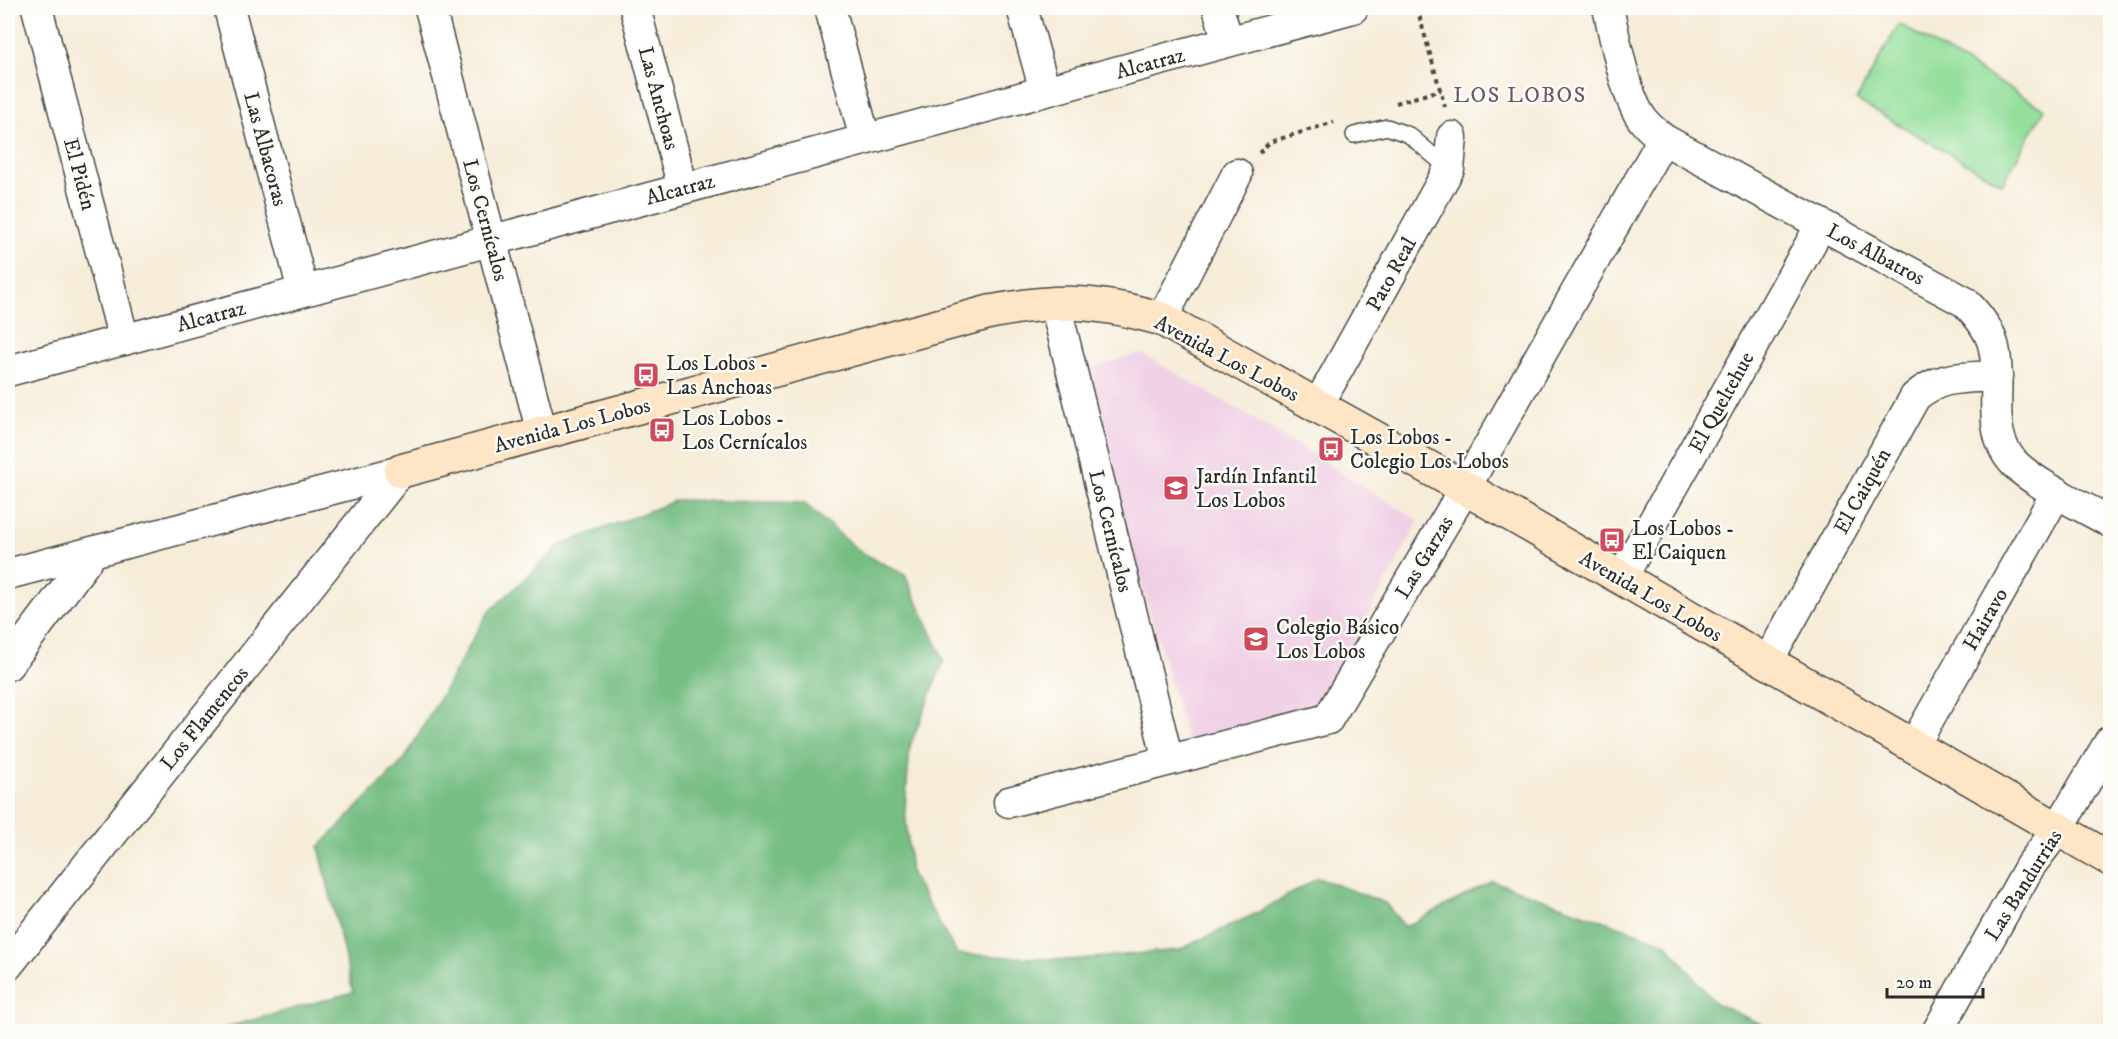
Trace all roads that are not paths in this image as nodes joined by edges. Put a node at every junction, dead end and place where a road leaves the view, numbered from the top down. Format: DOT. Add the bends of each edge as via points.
graph roads {
  1 [pos="37,8"];
  2 [pos="228,8"];
  3 [pos="430,8"];
  4 [pos="635,8"];
  5 [pos="830,8"];
  6 [pos="1022,8"];
  7 [pos="1218,8"];
  8 [pos="1353,8"];
  9 [pos="1608,8"];
  10 [pos="1228,42"];
  11 [pos="1045,91"];
  12 [pos="1354,135"];
  13 [pos="1452,137"];
  14 [pos="1664,138"];
  15 [pos="865,140"];
  16 [pos="1449,169"];
  17 [pos="1237,174"];
  18 [pos="683,188"];
  19 [pos="1821,225"];
  20 [pos="491,241"];
  21 [pos="303,291"];
  22 [pos="1055,303"];
  23 [pos="1162,319"];
  24 [pos="124,340"];
  25 [pos="8,371"];
  26 [pos="1996,376"];
  27 [pos="1317,407"];
  28 [pos="542,433"];
  29 [pos="401,471"];
  30 [pos="1465,488"];
  31 [pos="2058,492"];
  32 [pos="2110,522"];
  33 [pos="93,552"];
  34 [pos="8,574"];
  35 [pos="1621,579"];
  36 [pos="1767,663"];
  37 [pos="8,665"];
  38 [pos="2110,741"];
  39 [pos="1913,747"];
  40 [pos="1168,760"];
  41 [pos="1009,802"];
  42 [pos="2058,829"];
  43 [pos="2110,859"];
  44 [pos="8,964"];
  45 [pos="1937,1032"];
  1 -- 24 [label="street, El Pidén"];
  2 -- 21 [label="street, Las Albacoras"];
  3 -- 20 [label="street, Los Cernícalos"];
  4 -- 18 [label="street, Las Anchoas"];
  5 -- 15 [label="street"];
  6 -- 11 [label="street"];
  7 -- 10 [label="street"];
  8 -- 10 [label="street, Alcatraz"];
  9 -- 14 [label="street, Los Albatros" via="1631,97 1642,119"];
  10 -- 11 [label="street, Alcatraz"];
  11 -- 15 [label="street, Alcatraz"];
  12 -- 16 [label="lane" via="1387,127 1409,135"];
  13 -- 16 [label="street, Pato Real"];
  14 -- 19 [label="street, Los Albatros"];
  14 -- 30 [label="street, Las Garzas"];
  15 -- 18 [label="street, Alcatraz"];
  16 -- 27 [label="street, Pato Real"];
  17 -- 23 [label="street"];
  18 -- 20 [label="street, Alcatraz"];
  19 -- 26 [label="street, Los Albatros" via="1965,302 1986,327 1995,352"];
  19 -- 35 [label="street, El Queltehue"];
  20 -- 21 [label="street, Alcatraz"];
  20 -- 28 [label="street, Los Cernícalos"];
  21 -- 24 [label="street, Alcatraz"];
  22 -- 23 [label="street, Avenida Los Lobos" via="1102,304"];
  22 -- 28 [label="street, Avenida Los Lobos" via="990,312"];
  22 -- 40 [label="street, Los Cernícalos"];
  23 -- 27 [label="street, Avenida Los Lobos"];
  24 -- 25 [label="street, Alcatraz"];
  26 -- 31 [label="street, Los Albatros" via="1998,434 2004,450 2015,464"];
  26 -- 36 [label="street, El Caiquén" via="1938,381 1915,397"];
  27 -- 30 [label="street, Avenida Los Lobos"];
  28 -- 29 [label="street, Avenida Los Lobos"];
  29 -- 33 [label="street, Avenida Los Lobos"];
  29 -- 44 [label="street, Los Flamencos"];
  30 -- 35 [label="street, Avenida Los Lobos"];
  30 -- 40 [label="street, Las Garzas" via="1328,719"];
  31 -- 32 [label="street, Los Albatros"];
  31 -- 39 [label="street, Hairavo"];
  33 -- 34 [label="street, Avenida Los Lobos"];
  33 -- 37 [label="street"];
  35 -- 36 [label="street, Avenida Los Lobos"];
  36 -- 39 [label="street, Avenida Los Lobos"];
  38 -- 42 [label="street, Las Bandurrias"];
  39 -- 42 [label="street, Avenida Los Lobos"];
  40 -- 41 [label="street, Las Garzas"];
  42 -- 43 [label="street, Avenida Los Lobos"];
  42 -- 45 [label="street, Las Bandurrias" via="2030,866"];
}
